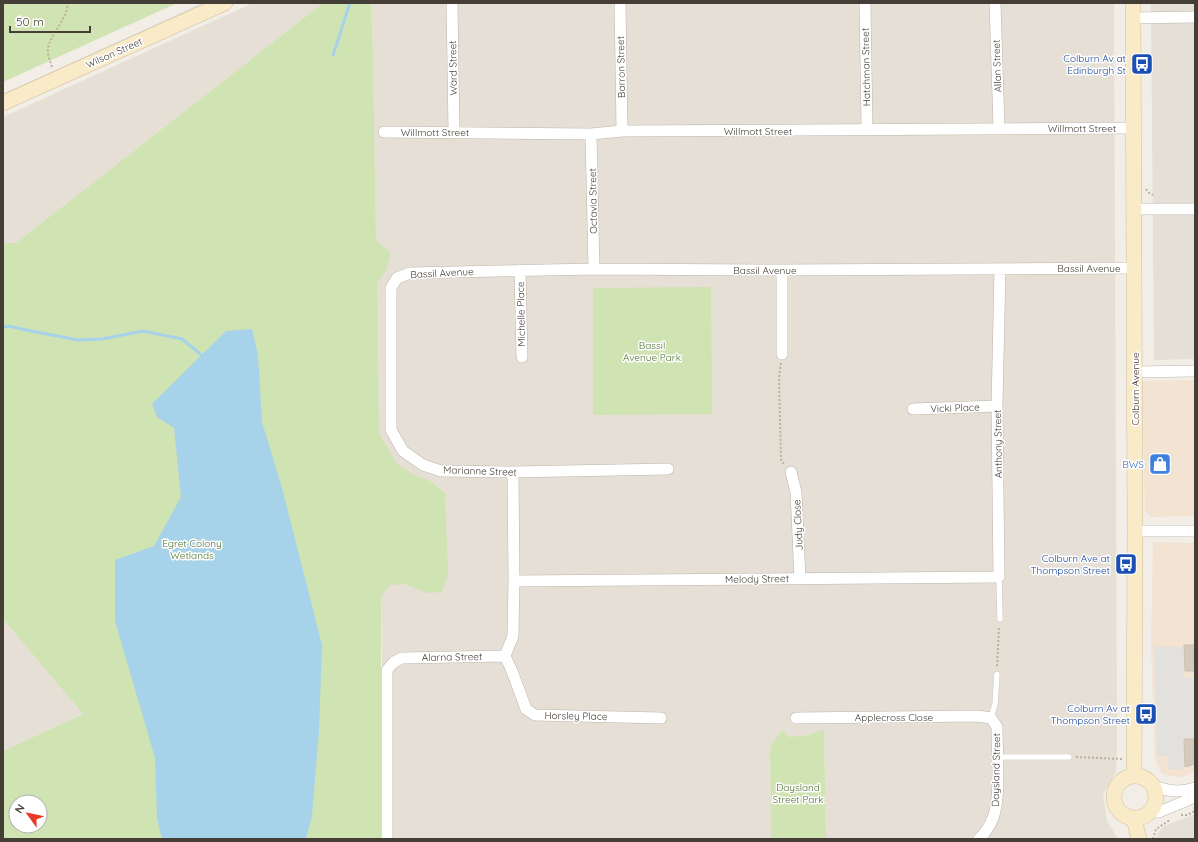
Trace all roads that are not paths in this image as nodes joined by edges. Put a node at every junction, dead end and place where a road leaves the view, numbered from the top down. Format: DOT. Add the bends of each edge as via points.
graph roads {
  1 [pos="225,3"];
  2 [pos="452,3"];
  3 [pos="620,3"];
  4 [pos="865,3"];
  5 [pos="995,3"];
  6 [pos="1133,10"];
  7 [pos="1195,17"];
  8 [pos="3,104"];
  9 [pos="999,128"];
  10 [pos="1134,128"];
  11 [pos="867,130"];
  12 [pos="622,131"];
  13 [pos="384,132"];
  14 [pos="454,132"];
  15 [pos="591,134"];
  16 [pos="1134,209"];
  17 [pos="1195,209"];
  18 [pos="1134,268"];
  19 [pos="594,269"];
  20 [pos="1000,269"];
  21 [pos="520,270"];
  22 [pos="782,270"];
  23 [pos="397,278"];
  24 [pos="782,354"];
  25 [pos="522,357"];
  26 [pos="1195,371"];
  27 [pos="1134,372"];
  28 [pos="997,406"];
  29 [pos="913,409"];
  30 [pos="668,469"];
  31 [pos="513,472"];
  32 [pos="791,472"];
  33 [pos="1135,531"];
  34 [pos="1195,531"];
  35 [pos="999,577"];
  36 [pos="800,579"];
  37 [pos="514,581"];
  38 [pos="1000,619"];
  39 [pos="505,656"];
  40 [pos="997,674"];
  41 [pos="661,718"];
  42 [pos="796,718"];
  43 [pos="991,718"];
  44 [pos="997,757"];
  45 [pos="1069,757"];
  46 [pos="1134,776"];
  47 [pos="1153,786"];
  48 [pos="1195,788"];
  49 [pos="1195,797"];
  50 [pos="1153,809"];
  51 [pos="1134,819"];
  52 [pos="387,839"];
  53 [pos="979,839"];
  54 [pos="1140,839"];
  1 -- 8 [label="main road, Wilson Street"];
  2 -- 14 [label="street, Ward Street"];
  3 -- 12 [label="street, Barron Street"];
  4 -- 11 [label="street, Hatchman Street"];
  5 -- 9 [label="street, Allan Street"];
  6 -- 7 [label="street"];
  6 -- 10 [label="main road, Colburn Avenue"];
  9 -- 10 [label="street, Willmott Street"];
  9 -- 11 [label="street, Willmott Street"];
  10 -- 16 [label="main road, Colburn Avenue"];
  11 -- 12 [label="street, Willmott Street"];
  12 -- 15 [label="street, Willmott Street"];
  13 -- 14 [label="street, Willmott Street"];
  14 -- 15 [label="street, Willmott Street"];
  15 -- 19 [label="street, Octavia Street"];
  16 -- 17 [label="street"];
  16 -- 18 [label="main road, Colburn Avenue"];
  18 -- 20 [label="street, Bassil Avenue"];
  18 -- 27 [label="main road, Colburn Avenue"];
  19 -- 21 [label="street, Bassil Avenue"];
  19 -- 22 [label="street, Bassil Avenue"];
  20 -- 22 [label="street, Bassil Avenue"];
  20 -- 28 [label="street, Anthony Street"];
  21 -- 23 [label="street, Bassil Avenue" via="410,273"];
  21 -- 25 [label="street, Michelle Place"];
  22 -- 24 [label="street"];
  23 -- 31 [label="street, Marianne Street" via="391,288 391,430 403,451 423,465 441,471"];
  26 -- 27 [label="street"];
  27 -- 33 [label="main road, Colburn Avenue"];
  28 -- 29 [label="street, Vicki Place"];
  28 -- 35 [label="street, Anthony Street"];
  30 -- 31 [label="street, Marianne Street"];
  31 -- 37 [label="street"];
  32 -- 36 [label="street, Judy Close" via="796,492"];
  33 -- 34 [label="street"];
  33 -- 46 [label="main road, Colburn Avenue"];
  35 -- 36 [label="street, Melody Street"];
  35 -- 38 [label="lane, Anthony Street"];
  36 -- 37 [label="street, Melody Street"];
  37 -- 39 [label="street" via="513,636"];
  39 -- 41 [label="street, Horsley Place" via="526,709 536,715"];
  39 -- 52 [label="street, Alarna Street" via="402,658 387,670"];
  40 -- 43 [label="lane, Daysland Street" via="995,704"];
  42 -- 43 [label="street, Applecross Close"];
  43 -- 44 [label="street, Daysland Street" via="996,727"];
  44 -- 45 [label="lane"];
  44 -- 53 [label="street, Daysland Street" via="997,803 993,818"];
  46 -- 47 [label="main road" via="1145,778"];
  46 -- 51 [label="main road" via="1117,785 1113,797 1114,804 1122,814"];
  47 -- 48 [label="street" via="1173,791"];
  47 -- 50 [label="main road" via="1156,800"];
  49 -- 50 [label="street" via="1159,812"];
  50 -- 51 [label="main road" via="1146,816"];
  51 -- 54 [label="main road"];
}
